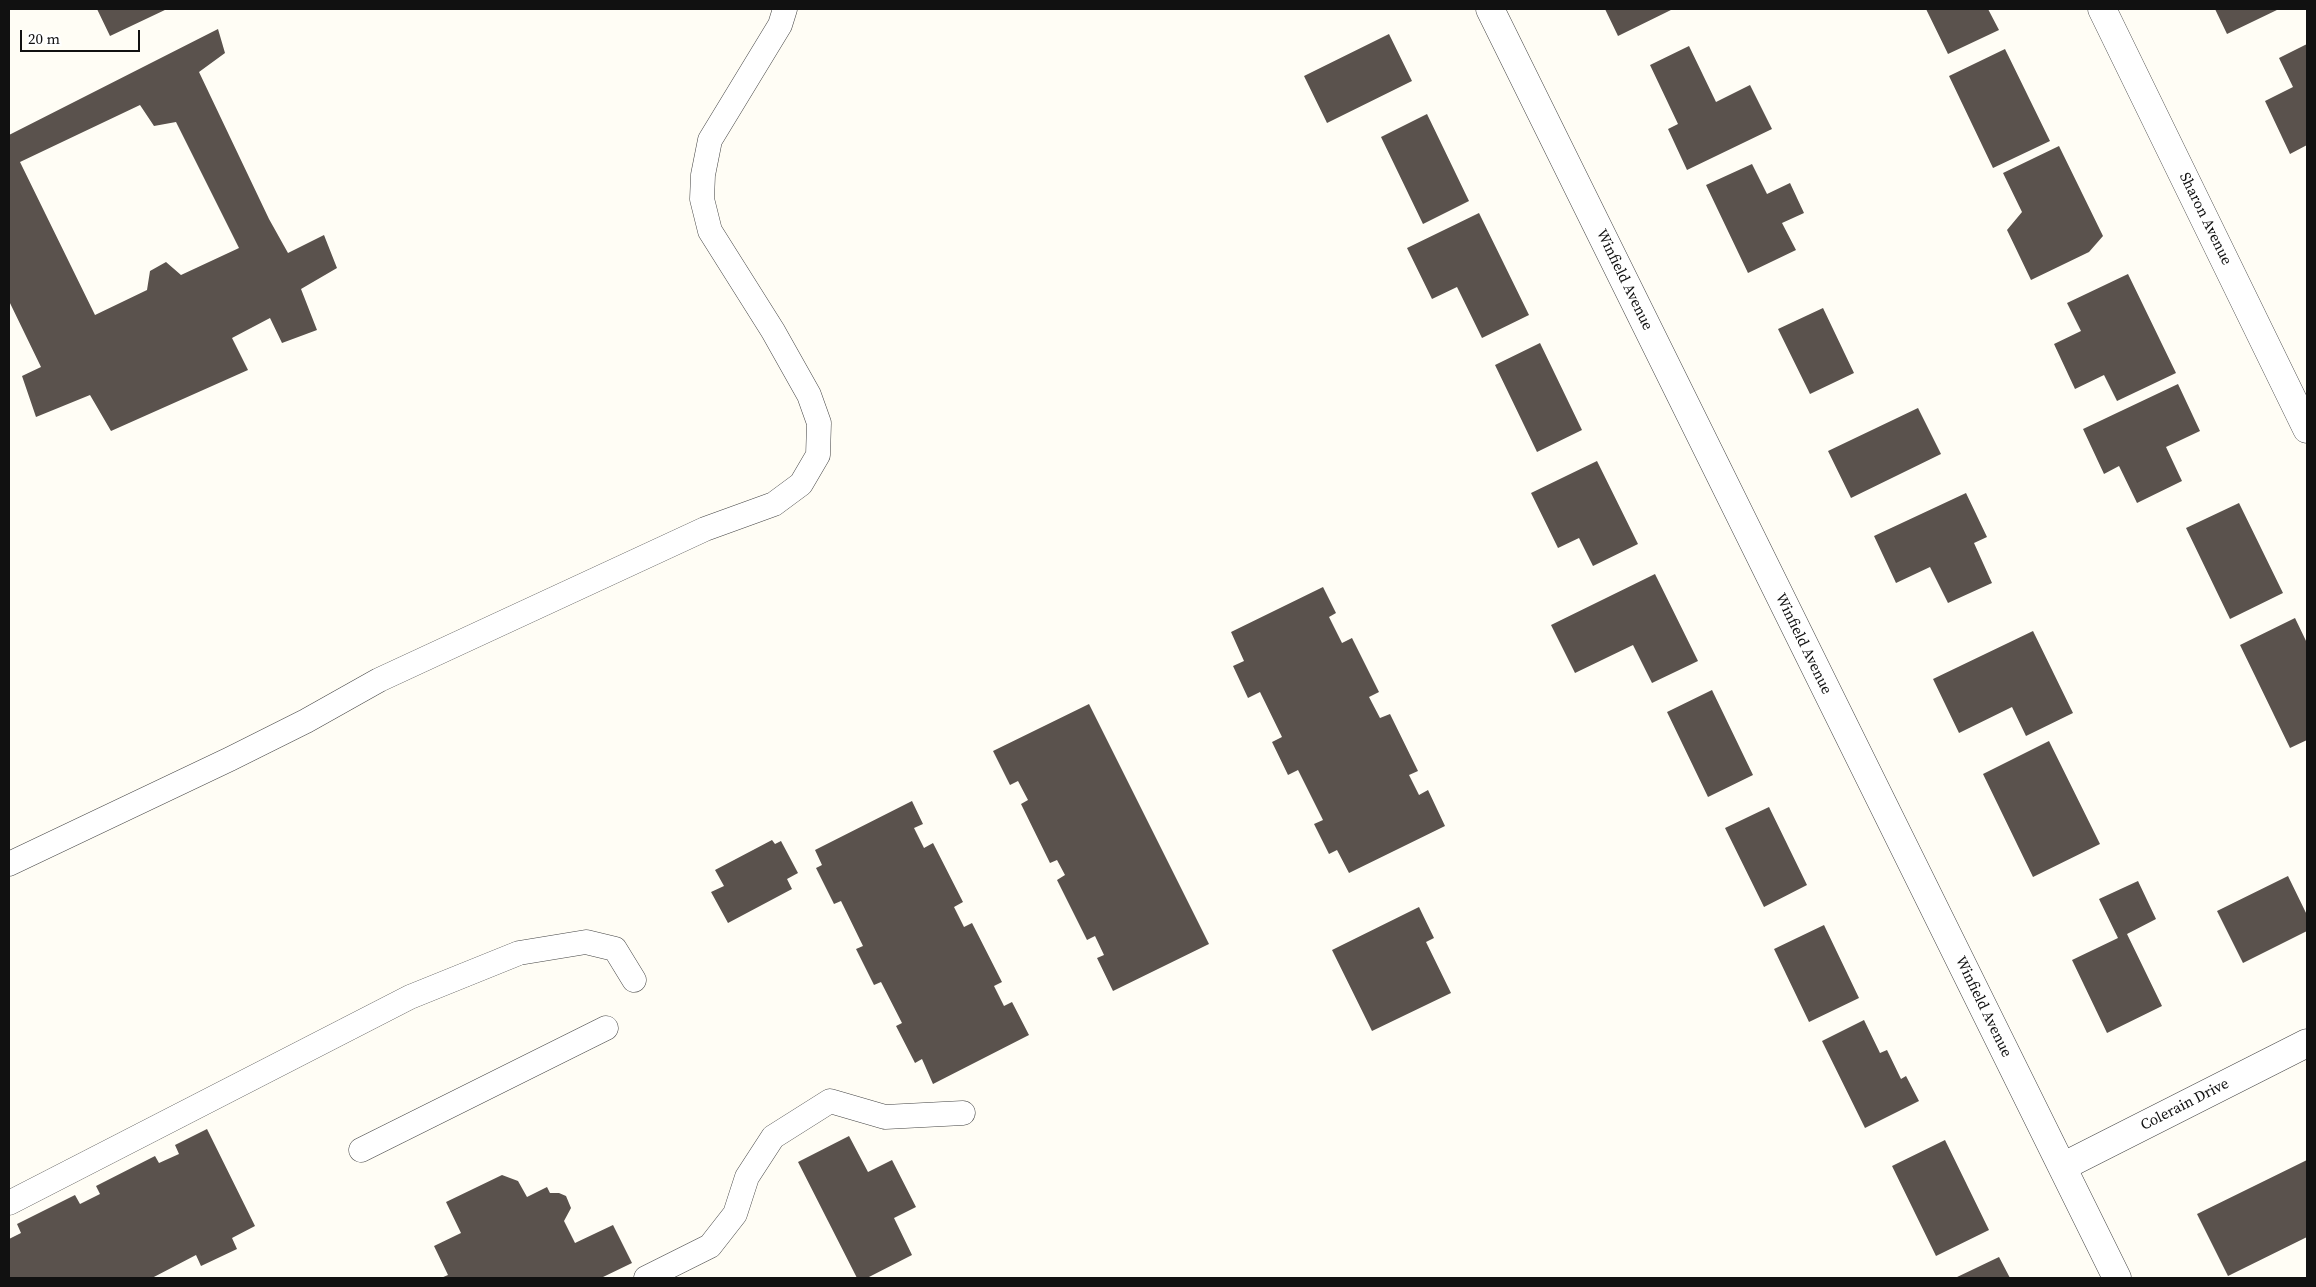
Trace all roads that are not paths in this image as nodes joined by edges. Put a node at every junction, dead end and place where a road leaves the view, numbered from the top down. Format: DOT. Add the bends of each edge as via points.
graph roads {
  1 [pos="785,9"];
  2 [pos="1490,9"];
  3 [pos="2102,9"];
  4 [pos="2307,429"];
  5 [pos="9,864"];
  6 [pos="634,980"];
  7 [pos="606,1028"];
  8 [pos="2307,1043"];
  9 [pos="962,1112"];
  10 [pos="361,1150"];
  11 [pos="2062,1167"];
  12 [pos="9,1203"];
  13 [pos="646,1278"];
  14 [pos="2117,1278"];
  1 -- 5 [label="lane" via="780,25 710,140 702,199 710,231 773,331 808,395 819,423 818,455 801,484 774,504 705,529 379,680 230,759"];
  2 -- 11 [label="street, Winfield Avenue"];
  3 -- 4 [label="street, Sharon Avenue"];
  6 -- 12 [label="lane" via="615,949 586,942 519,953 410,997"];
  7 -- 10 [label="lane"];
  8 -- 11 [label="street, Colerain Drive"];
  9 -- 13 [label="lane" via="885,1117 830,1101 773,1137 747,1177 734,1214 710,1246"];
  11 -- 14 [label="street, Winfield Avenue"];
}
